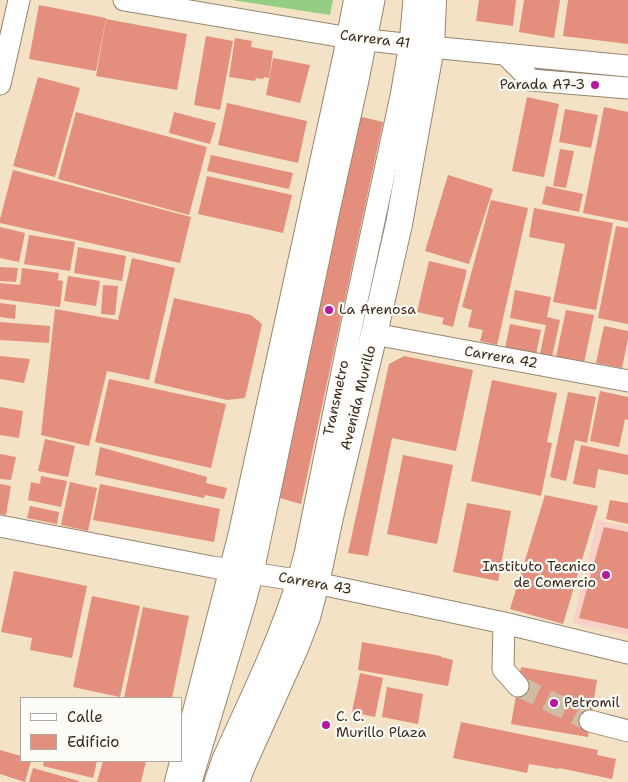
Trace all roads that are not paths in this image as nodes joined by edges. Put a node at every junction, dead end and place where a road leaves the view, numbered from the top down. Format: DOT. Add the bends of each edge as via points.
graph roads {
  1 [pos="19,0"];
  2 [pos="124,0"];
  3 [pos="357,0"];
  4 [pos="374,0"];
  5 [pos="414,0"];
  6 [pos="433,0"];
  7 [pos="358,39"];
  8 [pos="421,46"];
  9 [pos="505,54"];
  10 [pos="628,66"];
  11 [pos="0,84"];
  12 [pos="628,88"];
  13 [pos="374,334"];
  14 [pos="628,381"];
  15 [pos="0,526"];
  16 [pos="243,571"];
  17 [pos="307,582"];
  18 [pos="504,623"];
  19 [pos="628,653"];
  20 [pos="518,686"];
  21 [pos="590,721"];
  22 [pos="628,731"];
  23 [pos="178,782"];
  24 [pos="191,782"];
  25 [pos="215,782"];
  26 [pos="236,782"];
  1 -- 11 [label="street"];
  2 -- 7 [label="street, Carrera 41"];
  3 -- 7 [label="main road"];
  4 -- 7 [label="street"];
  5 -- 8 [label="street, Transmetro"];
  6 -- 8 [label="main road, Avenida Murillo"];
  7 -- 8 [label="street, Carrera 41"];
  7 -- 16 [label="main road" via="241,538"];
  8 -- 9 [label="street, Carrera 41"];
  8 -- 13 [label="main road, Avenida Murillo" via="399,224"];
  8 -- 17 [label="street, Transmetro" via="402,96 353,318 305,554"];
  9 -- 10 [label="street, Carrera 41"];
  9 -- 12 [label="street" via="531,80"];
  13 -- 14 [label="street, Carrera 42"];
  13 -- 17 [label="main road, Avenida Murillo" via="330,517"];
  15 -- 16 [label="street, Carrera 43"];
  16 -- 17 [label="street, Carrera 43"];
  16 -- 23 [label="main road"];
  16 -- 24 [label="street" via="245,602"];
  17 -- 18 [label="street, Carrera 43"];
  17 -- 25 [label="street, Transmetro" via="288,612"];
  17 -- 26 [label="main road, Avenida Murillo" via="307,616"];
  18 -- 19 [label="street, Carrera 43"];
  18 -- 20 [label="street" via="503,669"];
  21 -- 22 [label="street"];
}
